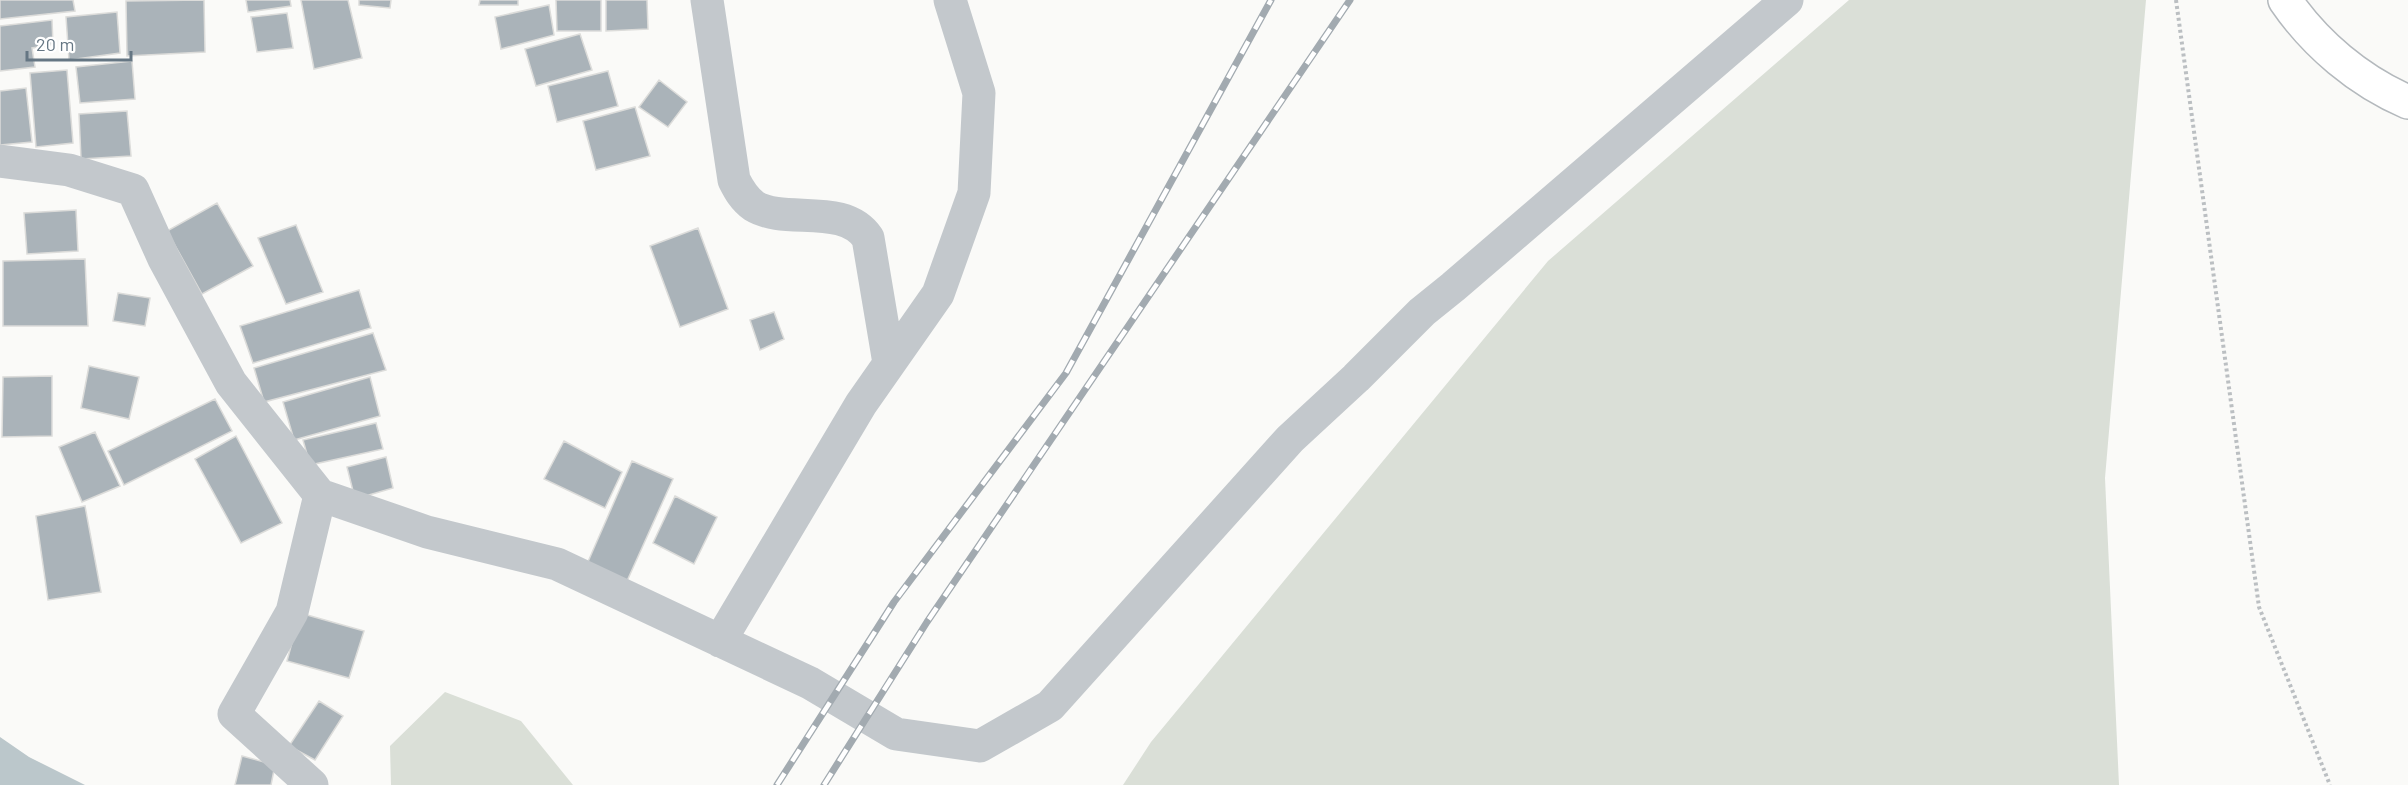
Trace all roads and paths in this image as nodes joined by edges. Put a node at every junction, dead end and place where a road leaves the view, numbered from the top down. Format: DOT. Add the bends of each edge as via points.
graph roads {
  1 [pos="708,0"];
  2 [pos="950,0"];
  3 [pos="1787,0"];
  4 [pos="2176,0"];
  5 [pos="2285,0"];
  6 [pos="2408,102"];
  7 [pos="0,161"];
  8 [pos="889,363"];
  9 [pos="320,495"];
  10 [pos="720,640"];
  11 [pos="312,785"];
  12 [pos="2330,785"];
  1 -- 8 [label="street" via="734,180 755,207 842,219 861,228 868,238"];
  2 -- 8 [label="street" via="979,93 974,192 938,294"];
  3 -- 10 [label="street" via="1422,312 1290,439 1050,706 980,746 896,734 810,683"];
  4 -- 12 [label="path" via="2259,607"];
  5 -- 6 [label="highway" via="2302,26 2342,62 2390,95"];
  7 -- 9 [label="street" via="69,170 133,190 164,260 231,383"];
  8 -- 10 [label="street"];
  9 -- 10 [label="street" via="427,532 557,564"];
  9 -- 11 [label="street" via="292,612 234,714"];
}
